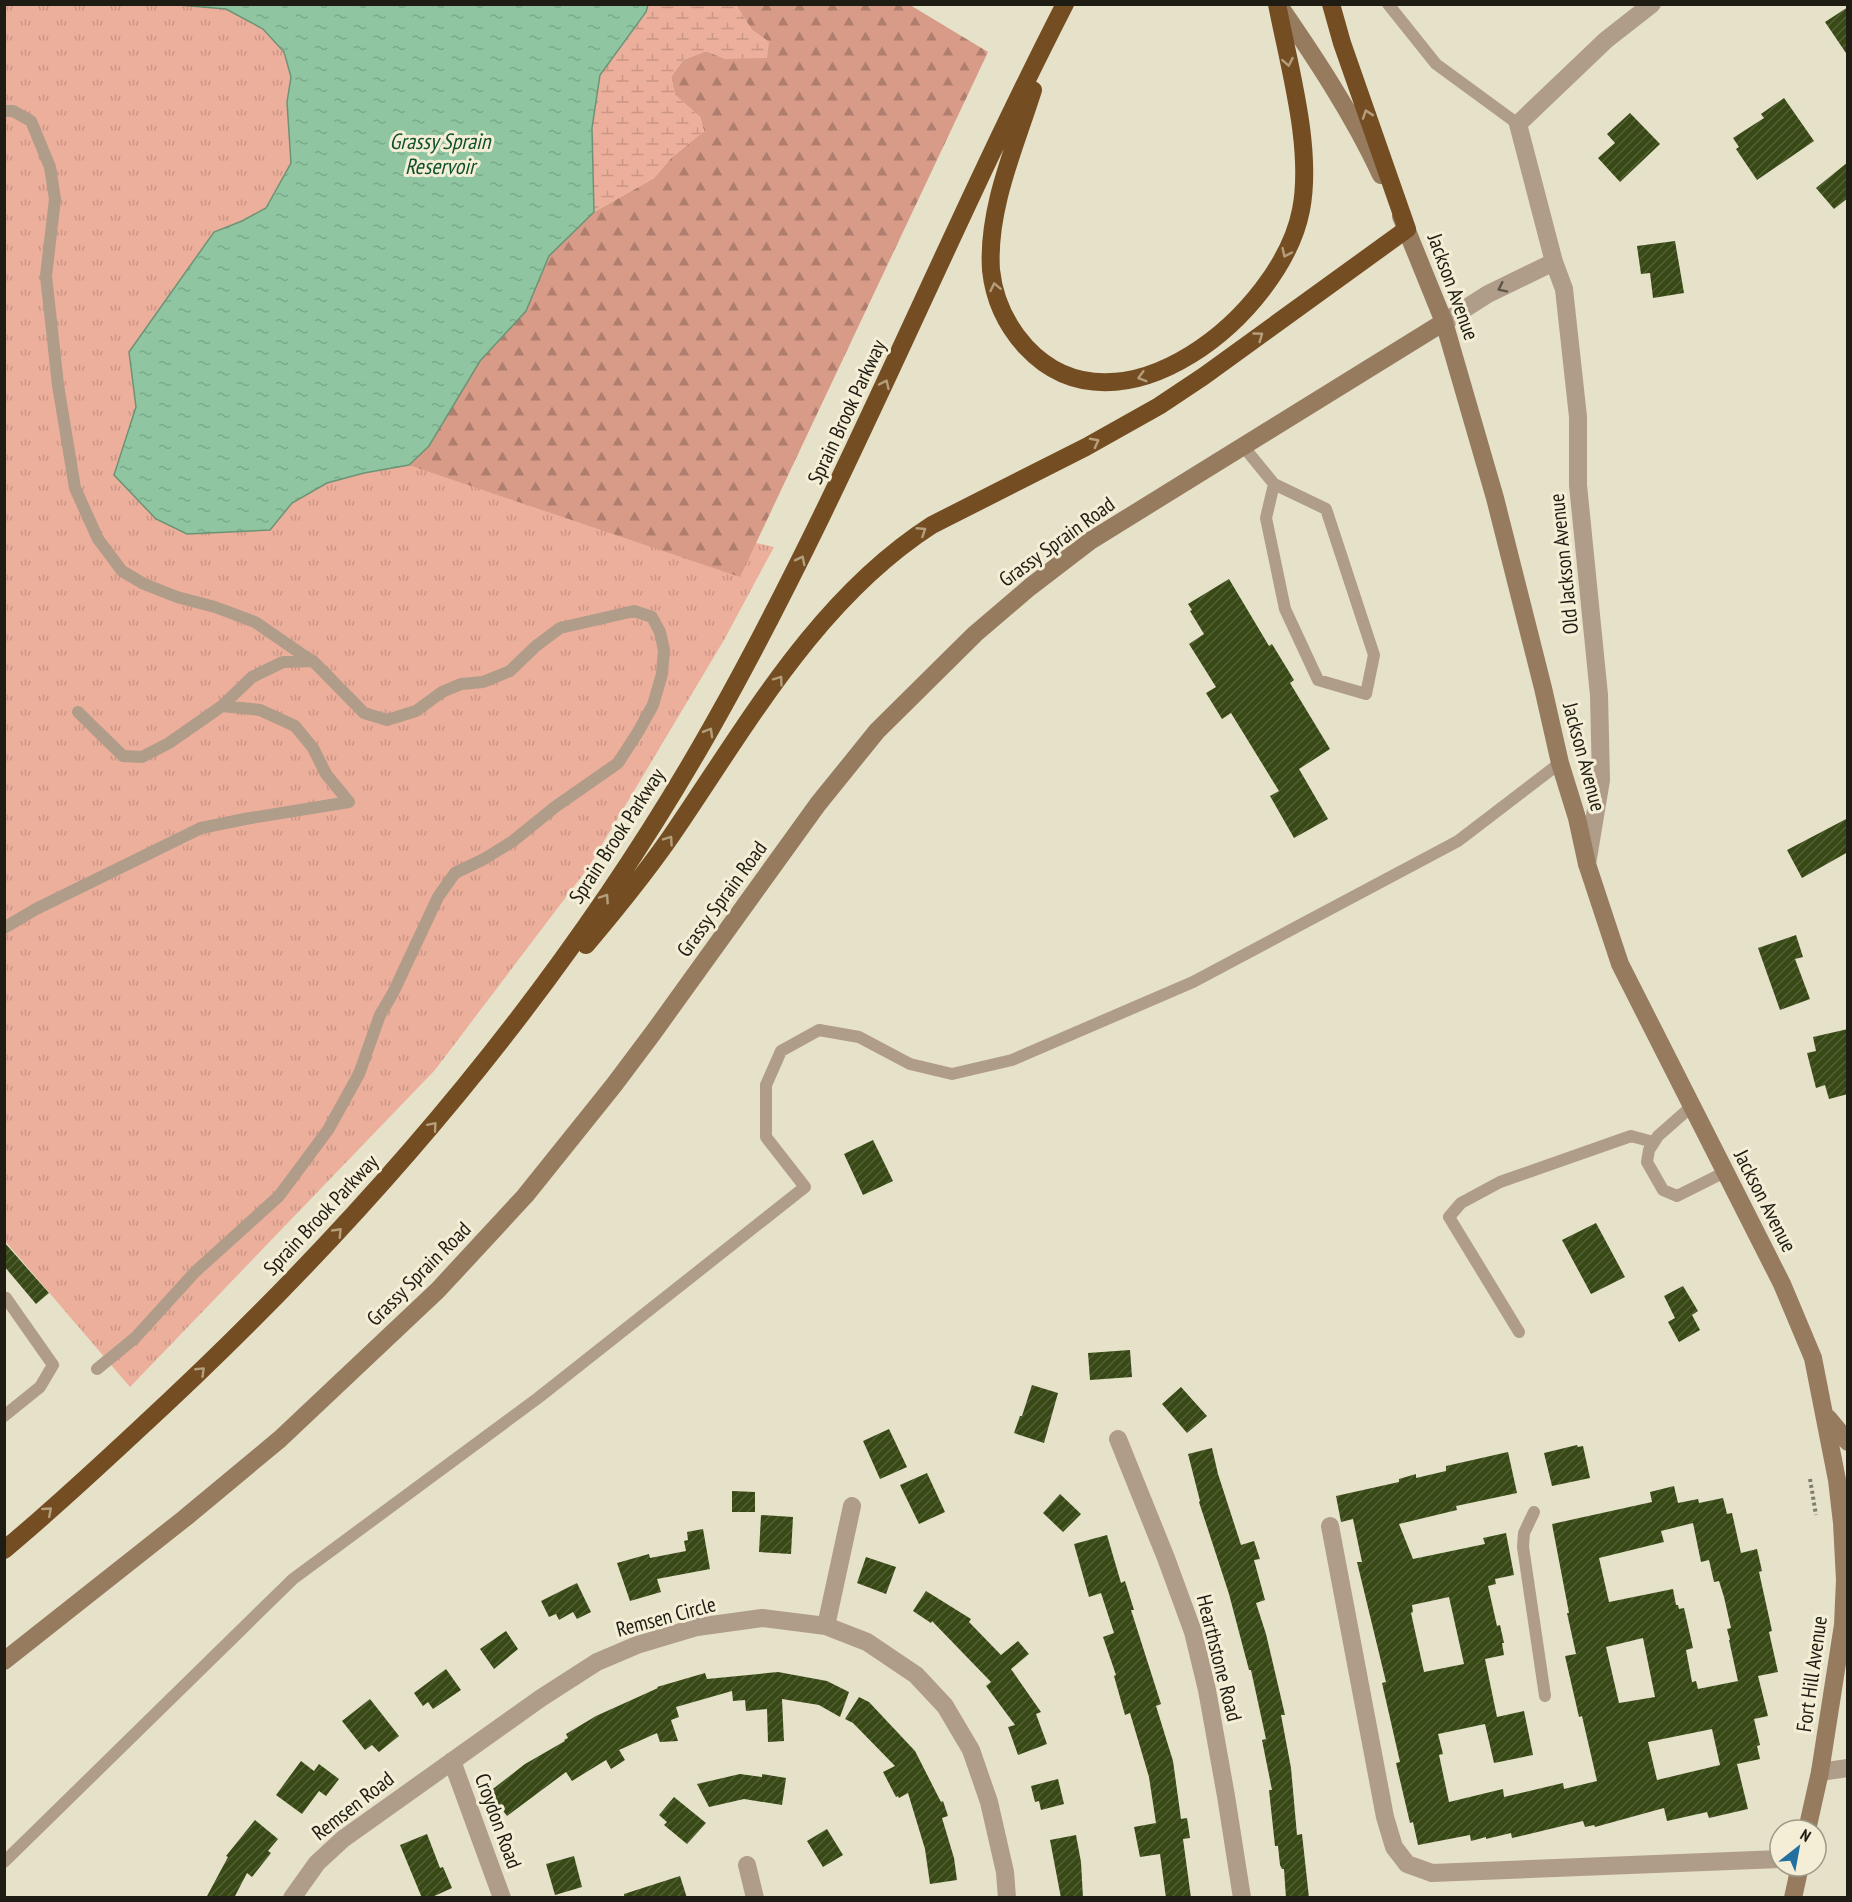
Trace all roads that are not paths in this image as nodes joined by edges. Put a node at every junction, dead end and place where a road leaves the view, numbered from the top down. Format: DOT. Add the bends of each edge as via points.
graph roads {
  1 [pos="1065,4"];
  2 [pos="1277,4"];
  3 [pos="1331,4"];
  4 [pos="1388,4"];
  5 [pos="1652,4"];
  6 [pos="1052,30"];
  7 [pos="4,111"];
  8 [pos="1518,124"];
  9 [pos="1407,228"];
  10 [pos="1554,262"];
  11 [pos="1444,322"];
  12 [pos="1244,446"];
  13 [pos="1274,484"];
  14 [pos="313,661"];
  15 [pos="222,706"];
  16 [pos="78,712"];
  17 [pos="1560,763"];
  18 [pos="1587,864"];
  19 [pos="4,928"];
  20 [pos="497,1047"];
  21 [pos="1692,1106"];
  22 [pos="1653,1142"];
  23 [pos="1725,1172"];
  24 [pos="6,1298"];
  25 [pos="1518,1332"];
  26 [pos="97,1369"];
  27 [pos="1825,1415"];
  28 [pos="4,1416"];
  29 [pos="1118,1439"];
  30 [pos="1848,1442"];
  31 [pos="852,1506"];
  32 [pos="1534,1512"];
  33 [pos="1845,1523"];
  34 [pos="1330,1526"];
  35 [pos="4,1550"];
  36 [pos="1846,1620"];
  37 [pos="826,1626"];
  38 [pos="4,1661"];
  39 [pos="1545,1696"];
  40 [pos="452,1761"];
  41 [pos="1848,1768"];
  42 [pos="1820,1772"];
  43 [pos="1810,1818"];
  44 [pos="1768,1859"];
  45 [pos="4,1862"];
  46 [pos="747,1865"];
  47 [pos="1797,1878"];
  48 [pos="292,1898"];
  49 [pos="502,1898"];
  50 [pos="755,1898"];
  51 [pos="1007,1898"];
  52 [pos="1242,1898"];
  53 [pos="1793,1898"];
  1 -- 6 [label="highway, Sprain Brook Parkway"];
  2 -- 6 [label="highway, one-way" via="1300,119 1304,160 1301,212 1289,246 1268,283 1222,331 1168,367 1128,381 1087,381 1049,365 1017,337 996,296 991,272 994,219"];
  2 -- 9 [label="street, Jackson Avenue" via="1310,49 1368,146"];
  9 -- 3 [label="highway, one-way"];
  4 -- 8 [label="lane" via="1436,64"];
  5 -- 8 [label="street" via="1606,40"];
  20 -- 6 [label="highway, Sprain Brook Parkway, one-way" via="632,858 739,677 821,520"];
  7 -- 14 [label="lane" via="13,111 32,121 51,167 55,199 46,276 58,385 75,488 98,539 122,571 144,584 255,622"];
  8 -- 10 [label="street, Old Jackson Avenue"];
  9 -- 11 [label="street, Jackson Avenue"];
  20 -- 9 [label="highway, one-way" via="627,896 790,664 832,612 876,567 911,538 946,517 1159,406"];
  10 -- 11 [label="street, Grassy Sprain Road, one-way" via="1488,294"];
  10 -- 18 [label="street, Old Jackson Avenue" via="1563,289 1576,406 1578,485 1599,695 1601,780"];
  11 -- 12 [label="street, Grassy Sprain Road"];
  11 -- 17 [label="street, Jackson Avenue" via="1500,520"];
  12 -- 13 [label="lane"];
  12 -- 38 [label="street, Grassy Sprain Road" via="1090,541 975,634 877,731 818,804 614,1085 525,1196 438,1290 280,1439"];
  13 -- 13 [label="lane" via="1326,509 1374,656 1366,694 1318,680 1285,609 1266,518"];
  14 -- 15 [label="lane" via="283,662 252,676"];
  14 -- 26 [label="lane" via="364,712 387,720 416,711 460,684 483,682 510,671 560,628 634,611 652,617 664,651 653,705 618,763 513,841 455,873 438,897 380,1015 359,1074 328,1130 279,1196 195,1272 135,1338"];
  15 -- 16 [label="lane" via="142,757 123,756"];
  15 -- 19 [label="lane" via="260,710 295,726 313,748 326,774 350,802 201,828"];
  17 -- 18 [label="street, Jackson Avenue"];
  17 -- 45 [label="lane" via="1458,841 1192,982 1012,1060 952,1074 910,1064 858,1037 819,1030 781,1051 766,1085 766,1137 805,1187 538,1398 293,1579"];
  18 -- 21 [label="street, Jackson Avenue" via="1620,964"];
  35 -- 20 [label="highway, Sprain Brook Parkway, one-way" via="183,1389 293,1279 395,1170"];
  21 -- 22 [label="lane"];
  21 -- 23 [label="street, Jackson Avenue"];
  22 -- 23 [label="lane" via="1647,1162 1663,1190 1677,1196"];
  22 -- 25 [label="lane" via="1631,1136 1500,1182 1461,1203 1449,1217"];
  23 -- 27 [label="street, Jackson Avenue" via="1782,1284 1813,1358"];
  24 -- 28 [label="lane" via="53,1365 40,1387"];
  27 -- 30 [label="street"];
  27 -- 33 [label="street, Jackson Avenue"];
  29 -- 52 [label="street, Hearthstone Road" via="1193,1632 1209,1702"];
  31 -- 37 [label="street"];
  32 -- 39 [label="lane" via="1524,1533 1523,1547"];
  33 -- 36 [label="street, Fort Hill Avenue"];
  34 -- 44 [label="street" via="1385,1817 1394,1847 1407,1864 1432,1873"];
  36 -- 42 [label="street, Fort Hill Avenue"];
  37 -- 40 [label="street, Remsen Circle" via="762,1618 697,1627 637,1645 597,1662"];
  37 -- 51 [label="street, Remsen Circle" via="867,1642 916,1675 945,1706 971,1750 989,1802"];
  40 -- 48 [label="street, Remsen Road" via="343,1839 317,1863"];
  40 -- 49 [label="street, Croydon Road"];
  41 -- 42 [label="street"];
  42 -- 43 [label="street, Fort Hill Avenue"];
  46 -- 50 [label="street"];
  47 -- 53 [label="street"];
}
